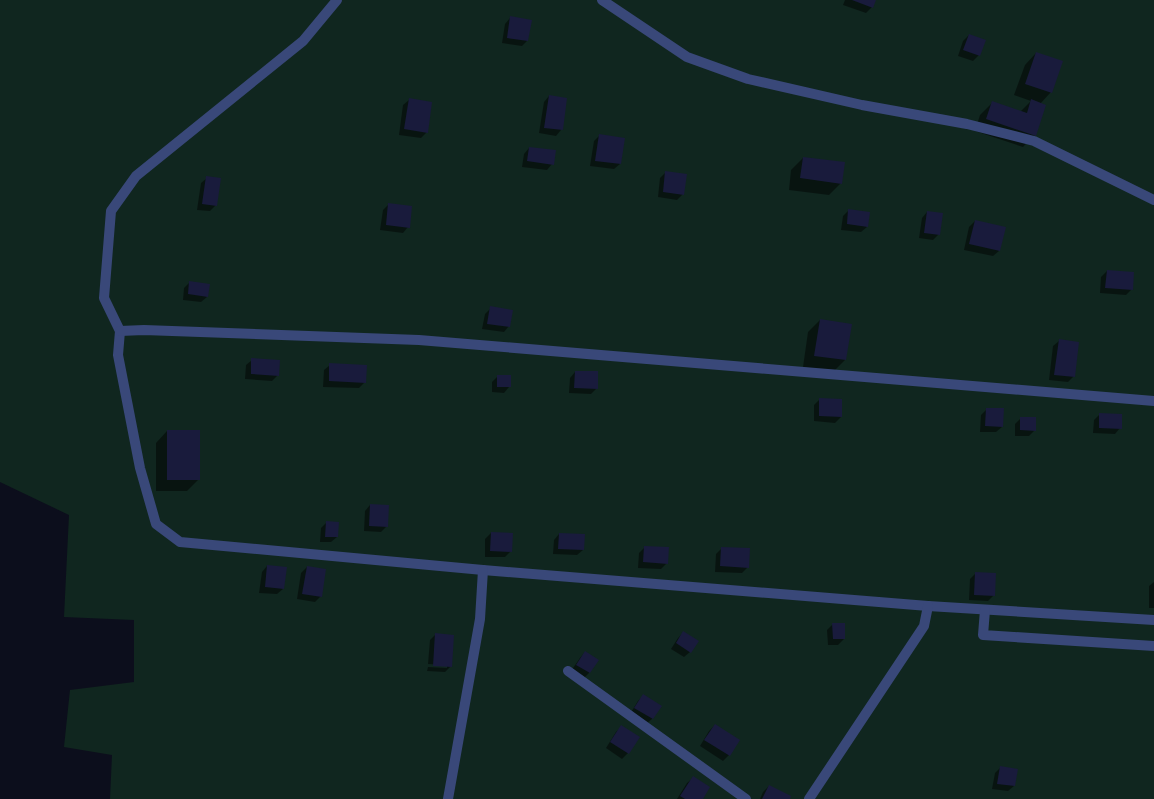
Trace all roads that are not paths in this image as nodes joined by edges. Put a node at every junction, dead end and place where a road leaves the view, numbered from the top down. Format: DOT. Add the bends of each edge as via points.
graph roads {
  1 [pos="337,0"];
  2 [pos="602,0"];
  3 [pos="1154,200"];
  4 [pos="120,331"];
  5 [pos="1154,400"];
  6 [pos="483,570"];
  7 [pos="928,606"];
  8 [pos="985,610"];
  9 [pos="1154,620"];
  10 [pos="1154,646"];
  11 [pos="568,671"];
  12 [pos="448,799"];
  13 [pos="746,799"];
  14 [pos="809,799"];
  1 -- 4 [label="lane" via="303,41 136,176 111,211 104,298"];
  2 -- 3 [label="lane" via="687,57 748,79 1034,141"];
  4 -- 5 [label="lane" via="419,340"];
  4 -- 6 [label="lane" via="118,355 140,468 153,515 156,524 180,542"];
  6 -- 7 [label="lane"];
  6 -- 12 [label="lane" via="480,619"];
  7 -- 8 [label="lane"];
  7 -- 14 [label="lane" via="924,626"];
  8 -- 9 [label="lane"];
  8 -- 10 [label="lane" via="984,635"];
  11 -- 13 [label="lane"];
}
